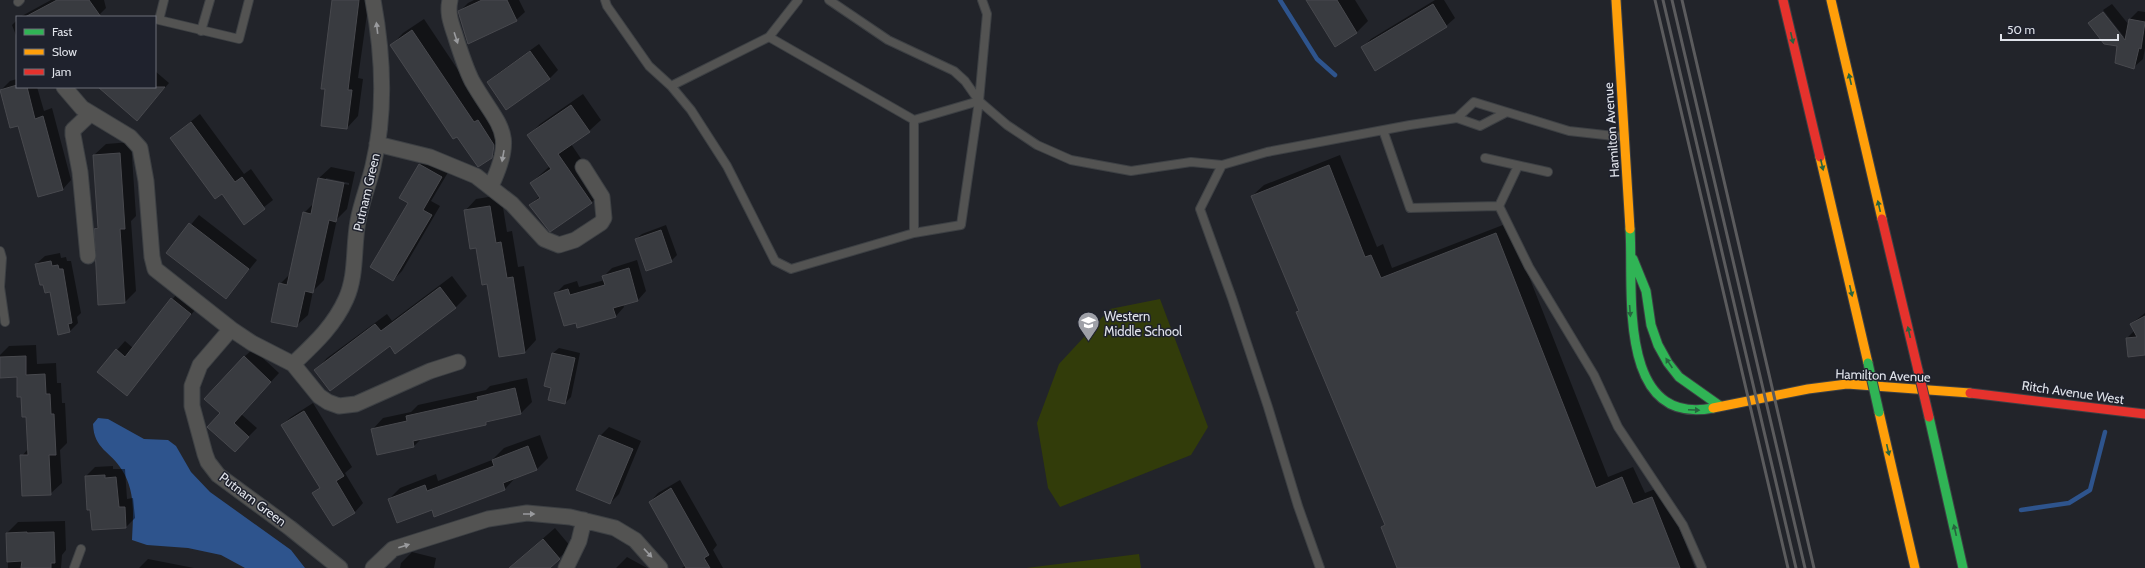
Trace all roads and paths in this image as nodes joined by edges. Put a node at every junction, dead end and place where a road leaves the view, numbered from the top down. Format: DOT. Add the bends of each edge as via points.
graph roads {
  1 [pos="164,0"];
  2 [pos="210,0"];
  3 [pos="249,0"];
  4 [pos="373,0"];
  5 [pos="450,0"];
  6 [pos="605,0"];
  7 [pos="798,0"];
  8 [pos="829,0"];
  9 [pos="982,0"];
  10 [pos="1616,0"];
  11 [pos="1783,0"];
  12 [pos="1831,0"];
  13 [pos="201,32"];
  14 [pos="769,37"];
  15 [pos="671,86"];
  16 [pos="65,88"];
  17 [pos="979,101"];
  18 [pos="1505,113"];
  19 [pos="90,114"];
  20 [pos="1457,118"];
  21 [pos="914,120"];
  22 [pos="1383,130"];
  23 [pos="1624,137"];
  24 [pos="377,144"];
  25 [pos="1485,158"];
  26 [pos="1222,165"];
  27 [pos="1518,166"];
  28 [pos="583,167"];
  29 [pos="1548,172"];
  30 [pos="491,186"];
  31 [pos="1499,206"];
  32 [pos="914,233"];
  33 [pos="0,251"];
  34 [pos="88,256"];
  35 [pos="1632,258"];
  36 [pos="5,322"];
  37 [pos="231,329"];
  38 [pos="458,362"];
  39 [pos="293,364"];
  40 [pos="1998,395"];
  41 [pos="1720,406"];
  42 [pos="2145,414"];
  43 [pos="584,520"];
  44 [pos="81,549"];
  45 [pos="74,568"];
  46 [pos="340,568"];
  47 [pos="373,568"];
  48 [pos="566,568"];
  49 [pos="660,568"];
  50 [pos="1320,568"];
  51 [pos="1702,568"];
  52 [pos="1915,568"];
  53 [pos="1963,568"];
  1 -- 13 [label="lane" via="159,20"];
  2 -- 13 [label="lane"];
  3 -- 13 [label="lane" via="239,39"];
  24 -- 4 [label="street, Putnam Green, one-way" via="382,92"];
  5 -- 30 [label="street, one-way" via="449,15 461,53 472,80 503,133 504,156"];
  6 -- 15 [label="lane" via="649,66"];
  7 -- 14 [label="lane"];
  8 -- 17 [label="lane" via="888,40 954,70"];
  9 -- 17 [label="lane" via="987,14"];
  10 -- 23 [label="main road, Hamilton Avenue"];
  11 -- 52 [label="main road, one-way, bridge"];
  53 -- 12 [label="main road, one-way, bridge"];
  14 -- 15 [label="lane"];
  14 -- 21 [label="lane"];
  15 -- 32 [label="lane" via="691,110 727,166 775,261 791,269"];
  16 -- 19 [label="street" via="74,101"];
  17 -- 21 [label="lane"];
  17 -- 26 [label="lane" via="1007,125 1037,145 1071,160 1131,171 1191,162"];
  17 -- 32 [label="lane" via="961,225"];
  18 -- 20 [label="lane" via="1480,126"];
  18 -- 20 [label="lane" via="1474,102"];
  18 -- 23 [label="lane" via="1542,121 1569,131"];
  19 -- 34 [label="street" via="74,130 73,136 80,172"];
  19 -- 37 [label="street" via="130,138 140,148 155,269"];
  20 -- 22 [label="lane"];
  21 -- 32 [label="lane"];
  22 -- 26 [label="lane" via="1267,152"];
  22 -- 31 [label="lane" via="1410,208"];
  23 -- 35 [label="main road, Hamilton Avenue"];
  24 -- 30 [label="street, Putnam Green" via="405,149 448,163"];
  24 -- 39 [label="street, Putnam Green" via="358,220 349,293 326,332"];
  25 -- 27 [label="lane"];
  26 -- 50 [label="lane" via="1200,209 1232,298"];
  27 -- 29 [label="lane"];
  27 -- 31 [label="lane"];
  28 -- 30 [label="street, Putnam Green" via="602,197 604,218 601,223 575,240 564,244 553,244 544,239 512,204"];
  31 -- 51 [label="lane" via="1529,267 1594,375 1618,427 1683,525"];
  33 -- 36 [label="lane" via="0,287"];
  41 -- 35 [label="main road, Hamilton Avenue, one-way" via="1684,381 1668,363 1651,325 1646,291"];
  35 -- 41 [label="main road, Hamilton Avenue, one-way" via="1630,316 1636,349 1649,383 1656,392 1683,409 1701,410"];
  37 -- 39 [label="street"];
  37 -- 46 [label="street, Putnam Green" via="200,365 192,386 192,406 206,458 218,475"];
  38 -- 39 [label="street" via="346,406 334,405 323,400"];
  40 -- 41 [label="main road, Hamilton Avenue" via="1847,384"];
  40 -- 42 [label="main road, Ritch Avenue West" via="2067,406"];
  47 -- 43 [label="street, one-way" via="393,549 500,516 539,514"];
  43 -- 48 [label="street" via="577,547"];
  43 -- 49 [label="street, one-way" via="616,528 628,535"];
  44 -- 45 [label="lane"];
}
